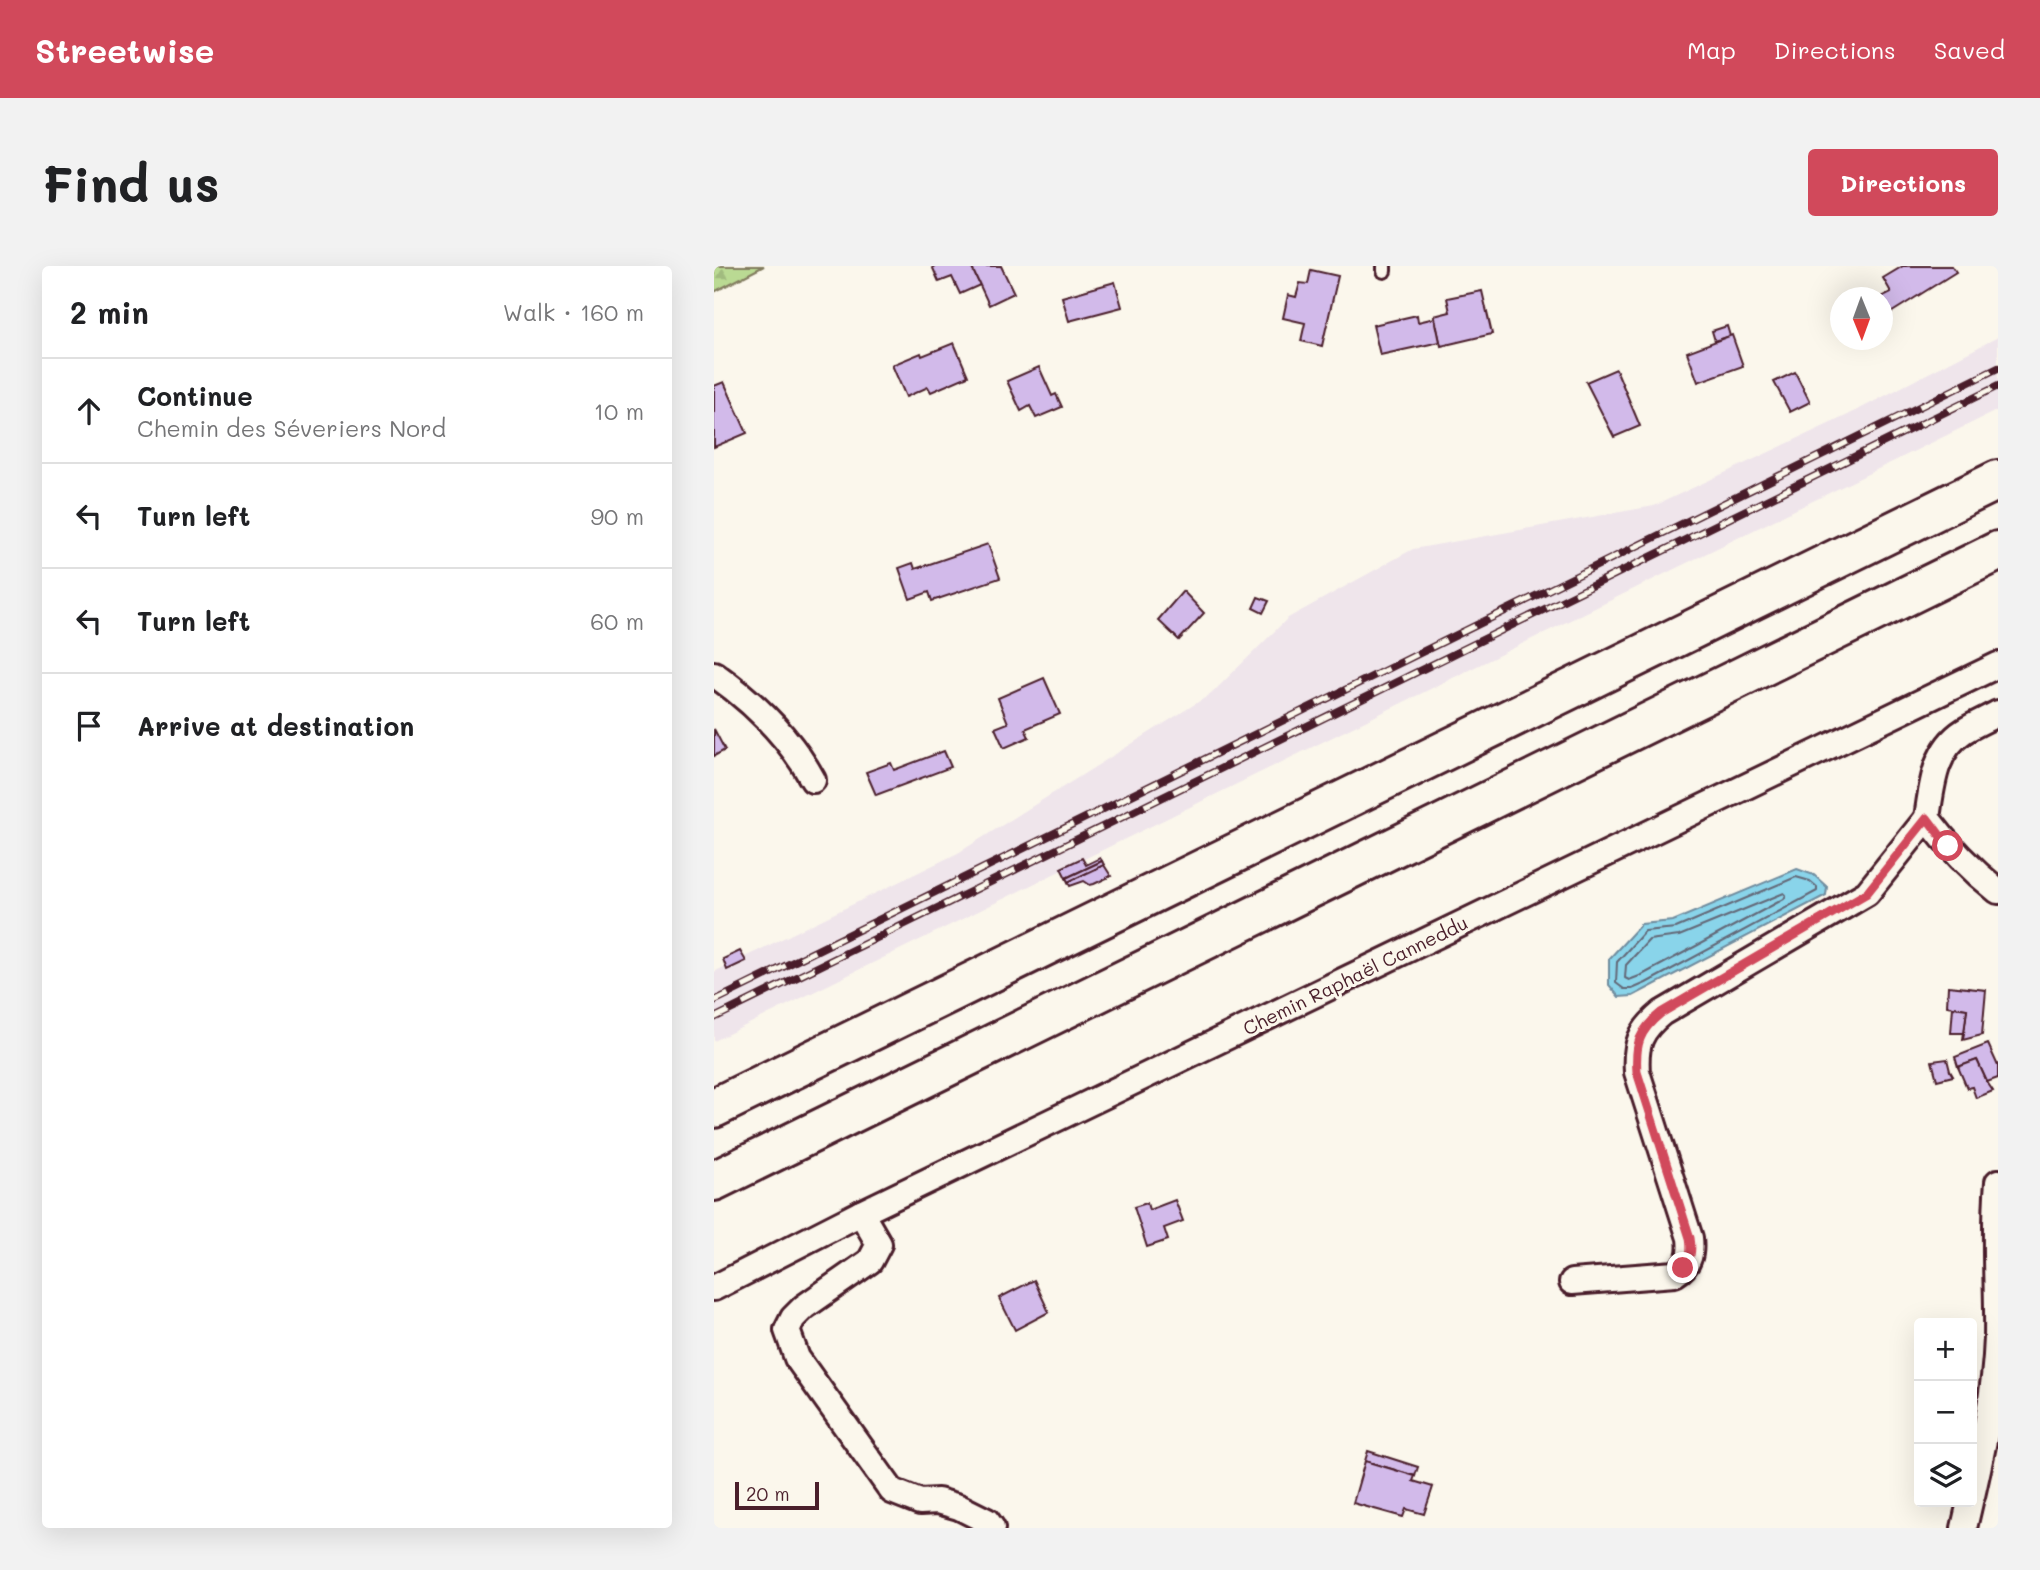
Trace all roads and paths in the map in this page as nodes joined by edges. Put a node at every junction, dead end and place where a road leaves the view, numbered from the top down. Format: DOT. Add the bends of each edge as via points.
graph roads {
  1 [pos="1998,480"];
  2 [pos="1998,551"];
  3 [pos="1998,666"];
  4 [pos="714,674"];
  5 [pos="1998,713"];
  6 [pos="813,780"];
  7 [pos="1927,818"];
  8 [pos="1998,891"];
  9 [pos="714,1108"];
  10 [pos="714,1181"];
  11 [pos="1998,1182"];
  12 [pos="861,1213"];
  13 [pos="1572,1282"];
  14 [pos="714,1288"];
  15 [pos="1977,1475"];
  16 [pos="1969,1507"];
  17 [pos="992,1528"];
  18 [pos="1964,1528"];
  1 -- 9 [label="highway"];
  2 -- 10 [label="highway"];
  3 -- 12 [label="street, Chemin Raphaël Canneddu"];
  4 -- 6 [label="street" via="775,726"];
  5 -- 7 [label="street" via="1963,731 1947,746 1936,767"];
  7 -- 8 [label="street" via="1948,846"];
  7 -- 13 [label="street" via="1867,893 1661,1013 1642,1032 1636,1051 1637,1072 1692,1251 1689,1261 1675,1274"];
  11 -- 15 [label="street" via="1994,1385"];
  12 -- 14 [label="street, Chemin Raphaël Canneddu"];
  12 -- 17 [label="street" via="879,1244 870,1261 793,1318 787,1330 797,1358 892,1491 920,1502 959,1507"];
  16 -- 18 [label="street"];
}
